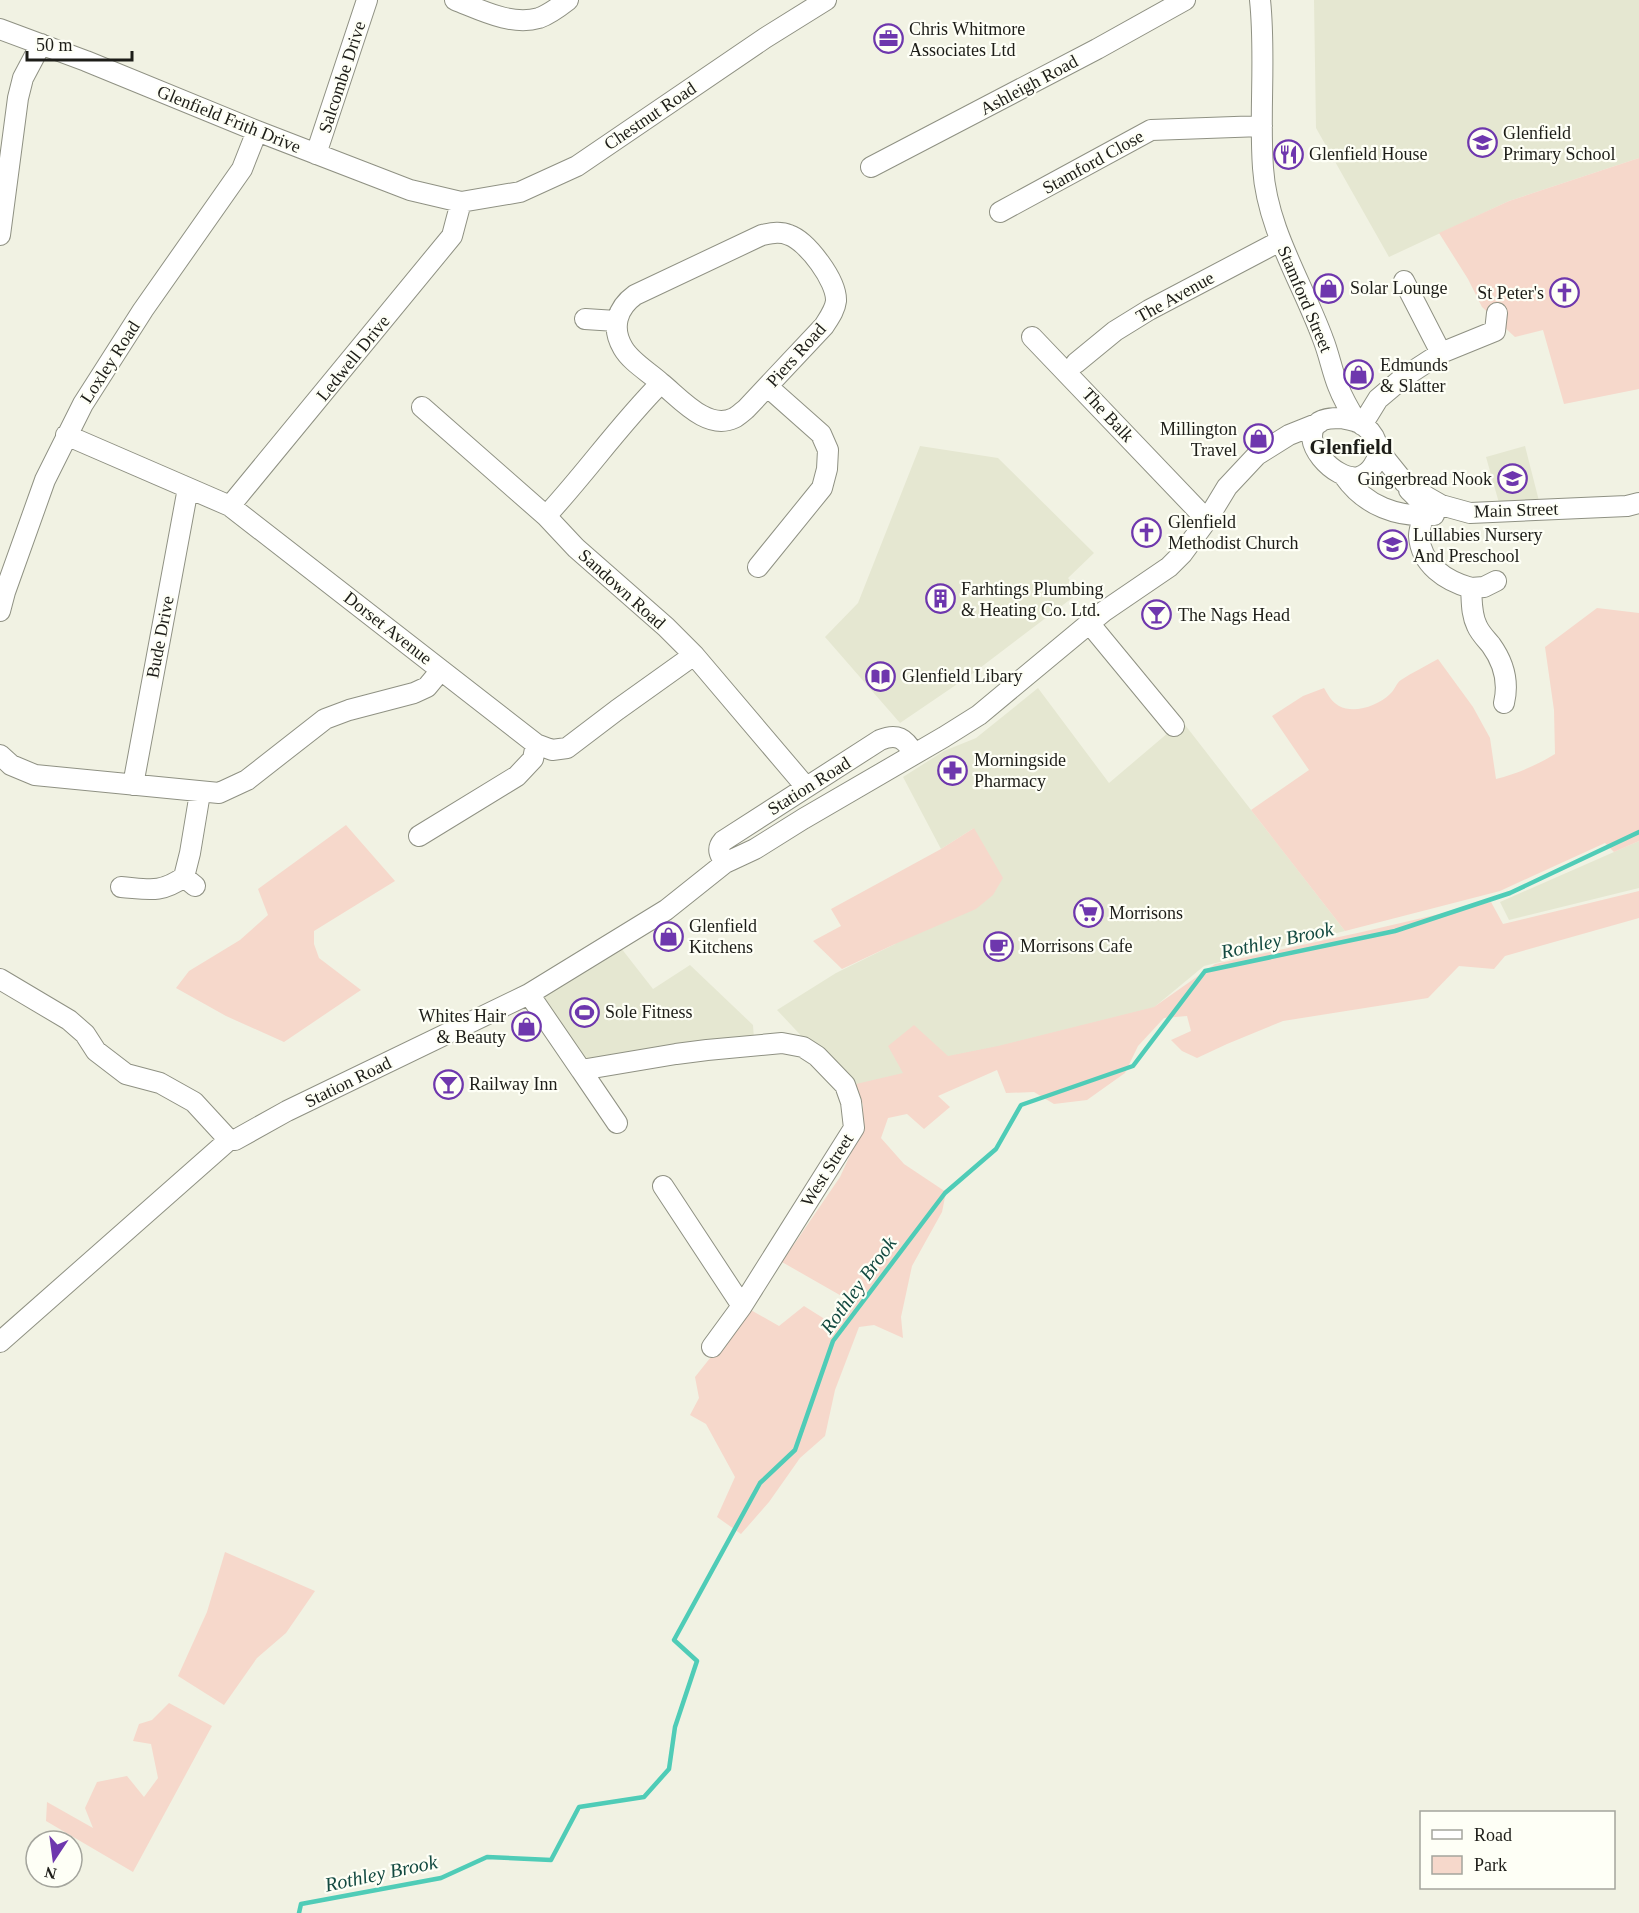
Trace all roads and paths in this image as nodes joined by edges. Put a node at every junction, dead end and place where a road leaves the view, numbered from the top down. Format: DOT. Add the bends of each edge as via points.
graph roads {
  1 [pos="368,0"];
  2 [pos="455,0"];
  3 [pos="568,0"];
  4 [pos="826,0"];
  5 [pos="1185,0"];
  6 [pos="1260,0"];
  7 [pos="0,28"];
  8 [pos="41,44"];
  9 [pos="1262,126"];
  10 [pos="257,131"];
  11 [pos="316,154"];
  12 [pos="871,167"];
  13 [pos="461,202"];
  14 [pos="1000,212"];
  15 [pos="0,235"];
  16 [pos="1280,241"];
  17 [pos="1404,281"];
  18 [pos="1497,313"];
  19 [pos="582,318"];
  20 [pos="616,321"];
  21 [pos="1032,337"];
  22 [pos="1441,353"];
  23 [pos="1076,363"];
  24 [pos="661,382"];
  25 [pos="1337,383"];
  26 [pos="768,387"];
  27 [pos="422,407"];
  28 [pos="1321,422"];
  29 [pos="1360,423"];
  30 [pos="66,435"];
  31 [pos="1278,442"];
  32 [pos="1314,446"];
  33 [pos="1379,451"];
  34 [pos="1344,476"];
  35 [pos="1404,482"];
  36 [pos="188,488"];
  37 [pos="1639,503"];
  38 [pos="230,506"];
  39 [pos="1470,513"];
  40 [pos="546,516"];
  41 [pos="1423,516"];
  42 [pos="1207,520"];
  43 [pos="758,567"];
  44 [pos="1496,581"];
  45 [pos="1471,588"];
  46 [pos="0,611"];
  47 [pos="1089,623"];
  48 [pos="694,655"];
  49 [pos="441,670"];
  50 [pos="1504,703"];
  51 [pos="1174,726"];
  52 [pos="536,744"];
  53 [pos="0,754"];
  54 [pos="914,754"];
  55 [pos="132,785"];
  56 [pos="806,787"];
  57 [pos="200,793"];
  58 [pos="419,836"];
  59 [pos="725,863"];
  60 [pos="121,887"];
  61 [pos="0,978"];
  62 [pos="529,994"];
  63 [pos="581,1070"];
  64 [pos="616,1123"];
  65 [pos="229,1140"];
  66 [pos="663,1186"];
  67 [pos="742,1306"];
  68 [pos="0,1342"];
  69 [pos="712,1347"];
  1 -- 11 [label="street, Salcombe Drive"];
  2 -- 3 [label="street" via="499,17 525,20 550,13"];
  4 -- 13 [label="street, Chestnut Road" via="577,166 520,192"];
  5 -- 12 [label="street, Ashleigh Road"];
  6 -- 9 [label="street, Stamford Street"];
  7 -- 8 [label="street, Glenfield Frith Drive"];
  8 -- 10 [label="street, Glenfield Frith Drive"];
  8 -- 15 [label="street" via="23,78 18,98"];
  9 -- 14 [label="street, Stamford Close" via="1150,130"];
  9 -- 16 [label="street, Stamford Street" via="1267,200"];
  10 -- 11 [label="street, Glenfield Frith Drive"];
  10 -- 30 [label="street, Loxley Road" via="242,169 143,310"];
  11 -- 13 [label="street, Glenfield Frith Drive" via="410,190"];
  13 -- 38 [label="street, Ledwell Drive" via="452,236"];
  16 -- 23 [label="street, The Avenue" via="1149,310"];
  16 -- 25 [label="street, Stamford Street" via="1324,341"];
  17 -- 22 [label="street"];
  18 -- 22 [label="street" via="1495,331"];
  19 -- 20 [label="street"];
  20 -- 24 [label="street, Piers Road" via="623,348"];
  20 -- 26 [label="street, Piers Road" via="626,301 634,295 762,235 776,232 798,238 834,287 836,301 824,326"];
  21 -- 42 [label="street, The Balk"];
  22 -- 29 [label="street" via="1378,399"];
  24 -- 26 [label="street, Piers Road" via="704,417 717,421 732,419"];
  24 -- 40 [label="street"];
  25 -- 28 [label="street" via="1332,404"];
  25 -- 29 [label="street, Stamford Street"];
  26 -- 43 [label="street" via="821,434 828,450 827,469 822,488"];
  27 -- 40 [label="street, Sandown Road"];
  28 -- 29 [label="street" via="1342,418"];
  28 -- 31 [label="street, Station Road"];
  28 -- 32 [label="street" via="1314,429"];
  29 -- 33 [label="street" via="1376,440"];
  30 -- 36 [label="street, Dorset Avenue"];
  30 -- 46 [label="street, Loxley Road" via="45,480"];
  31 -- 32 [label="street"];
  31 -- 42 [label="street, Station Road" via="1246,465"];
  32 -- 34 [label="street"];
  33 -- 34 [label="street" via="1366,473 1359,477"];
  33 -- 35 [label="street, Main Street"];
  34 -- 41 [label="street" via="1374,504 1400,514"];
  35 -- 39 [label="street, Main Street" via="1441,505"];
  35 -- 41 [label="street" via="1423,508"];
  36 -- 38 [label="street, Dorset Avenue"];
  36 -- 55 [label="street, Bude Drive"];
  37 -- 39 [label="street, Main Street"];
  38 -- 49 [label="street, Dorset Avenue"];
  39 -- 41 [label="street"];
  40 -- 48 [label="street, Sandown Road"];
  41 -- 45 [label="street" via="1419,534 1431,565 1447,579"];
  42 -- 47 [label="street, Station Road" via="1169,567"];
  44 -- 45 [label="street"];
  45 -- 50 [label="street" via="1477,627 1504,672"];
  47 -- 51 [label="street"];
  47 -- 54 [label="street, Station Road" via="979,715"];
  48 -- 52 [label="street, Dorset Avenue" via="567,748 552,750"];
  48 -- 56 [label="street, Sandown Road"];
  49 -- 52 [label="street, Dorset Avenue"];
  49 -- 57 [label="street" via="420,690 325,719 247,780 219,794"];
  52 -- 58 [label="street" via="533,759 517,777"];
  53 -- 55 [label="street" via="11,765 35,775"];
  54 -- 56 [label="street, Station Road" via="903,740 889,736"];
  54 -- 59 [label="street, Station Road"];
  55 -- 57 [label="street"];
  56 -- 59 [label="street, Station Road" via="723,841 719,851"];
  57 -- 60 [label="street" via="190,853 190,881 156,890"];
  59 -- 62 [label="street, Station Road" via="666,910"];
  61 -- 65 [label="street" via="69,1020 96,1051 126,1074 160,1083 194,1102"];
  62 -- 63 [label="street"];
  62 -- 65 [label="street, Station Road"];
  63 -- 64 [label="street"];
  63 -- 67 [label="street, West Street" via="676,1053 782,1043 803,1047 817,1056 845,1084 854,1128"];
  65 -- 68 [label="street, Station Road"];
  66 -- 67 [label="street"];
  67 -- 69 [label="street, West Street"];
}
